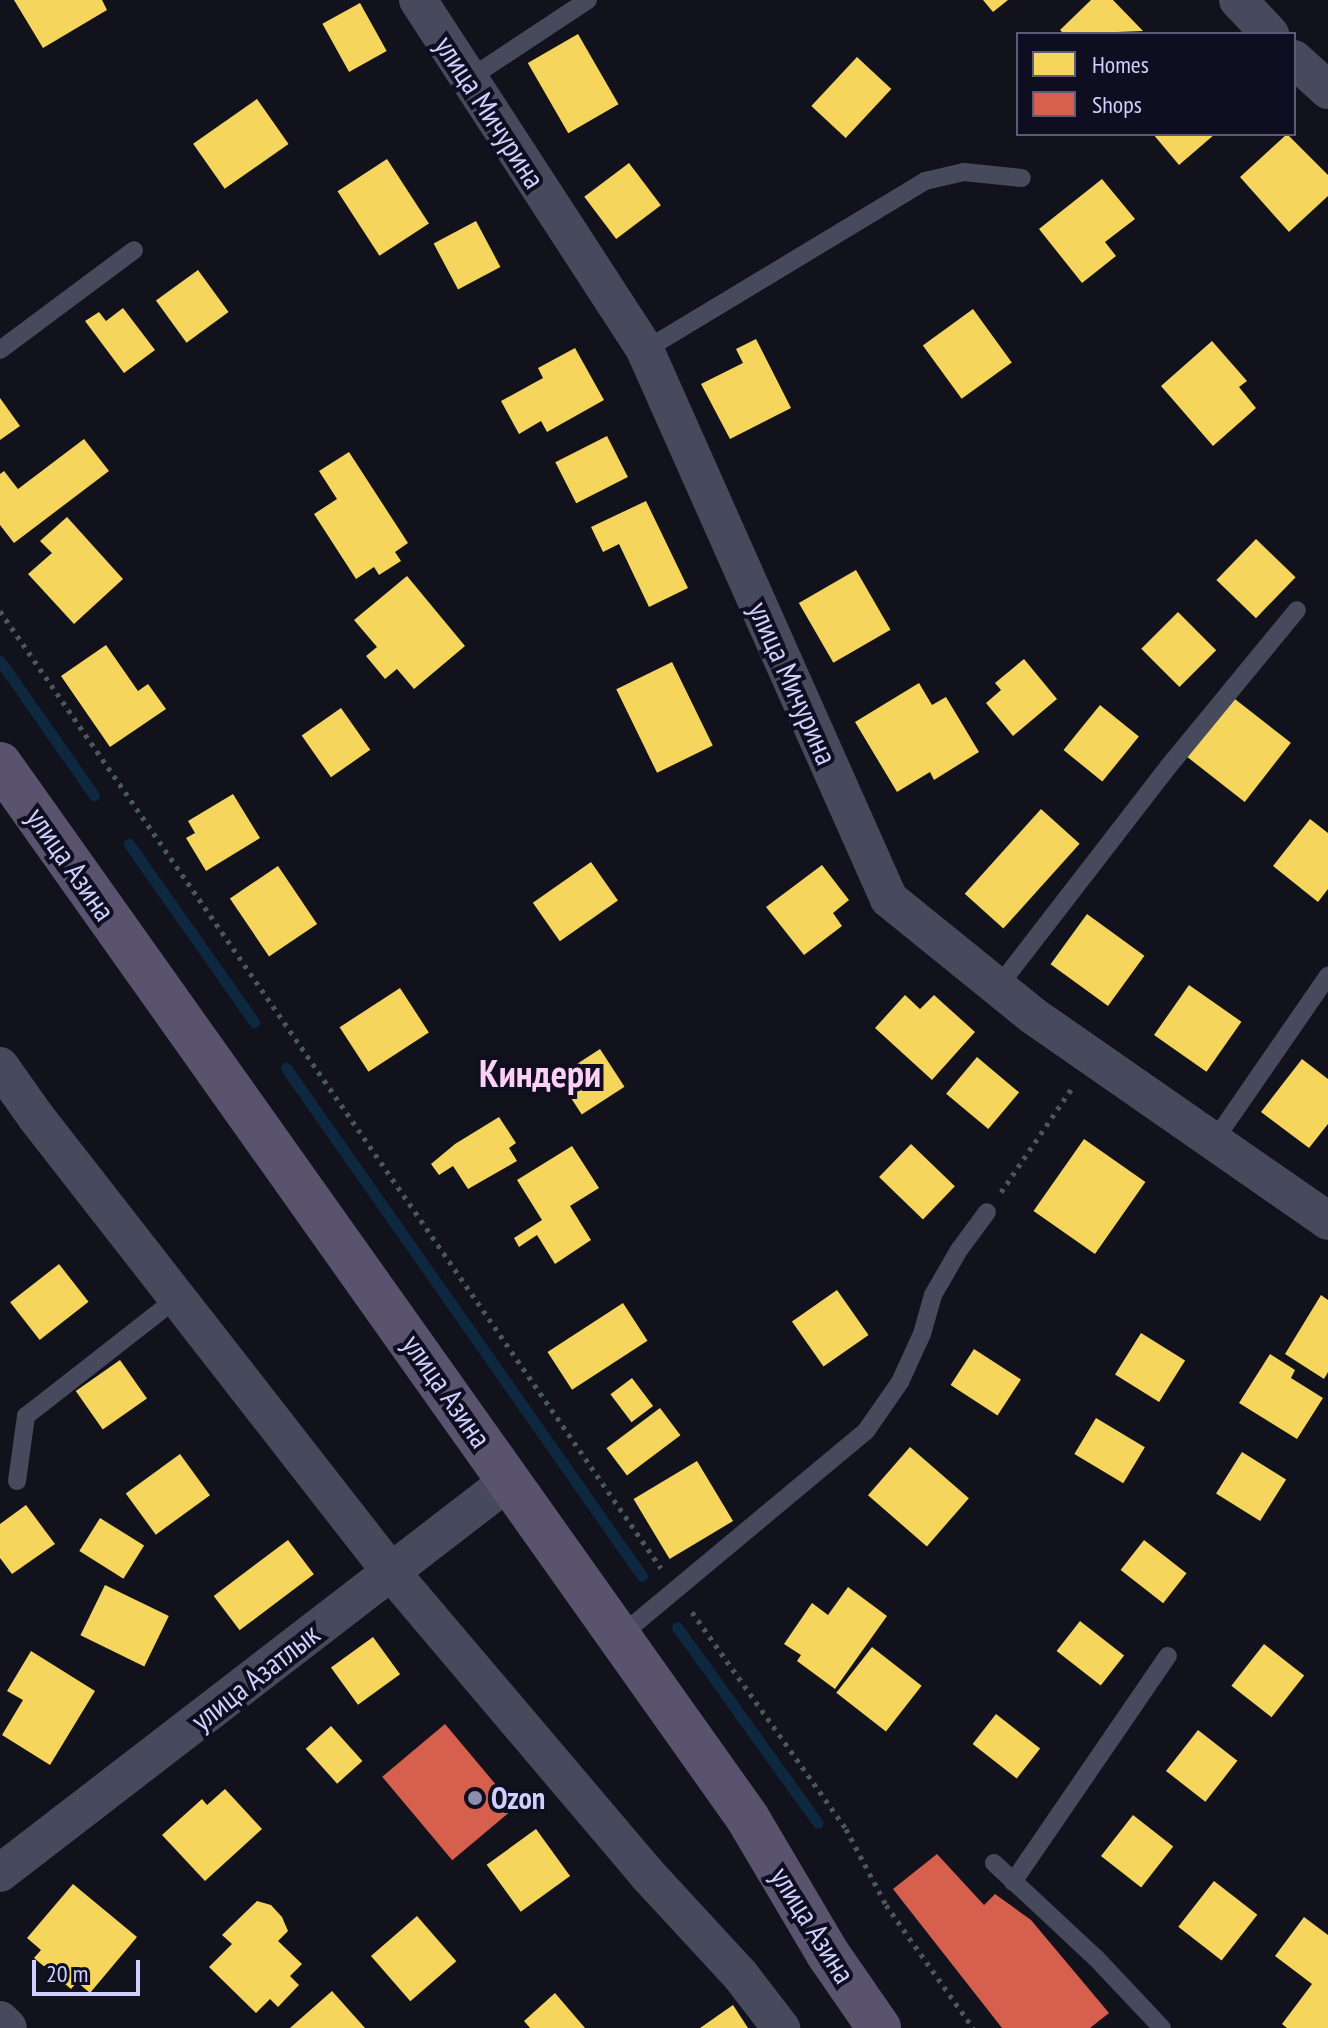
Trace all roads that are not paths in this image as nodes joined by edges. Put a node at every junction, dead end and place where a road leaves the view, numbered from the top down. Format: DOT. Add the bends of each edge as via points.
graph roads {
  1 [pos="418,0"];
  2 [pos="588,0"];
  3 [pos="1238,0"];
  4 [pos="1268,32"];
  5 [pos="1296,61"];
  6 [pos="467,80"];
  7 [pos="1328,90"];
  8 [pos="1022,178"];
  9 [pos="134,250"];
  10 [pos="0,350"];
  11 [pos="645,350"];
  12 [pos="1297,610"];
  13 [pos="0,764"];
  14 [pos="1328,976"];
  15 [pos="998,987"];
  16 [pos="0,1066"];
  17 [pos="1214,1141"];
  18 [pos="987,1212"];
  19 [pos="1328,1221"];
  20 [pos="177,1298"];
  21 [pos="510,1480"];
  22 [pos="17,1481"];
  23 [pos="391,1572"];
  24 [pos="620,1636"];
  25 [pos="1168,1656"];
  26 [pos="994,1863"];
  27 [pos="0,1873"];
  28 [pos="1013,1882"];
  29 [pos="0,2020"];
  30 [pos="8,2028"];
  31 [pos="781,2028"];
  32 [pos="879,2028"];
  33 [pos="1162,2028"];
  1 -- 6 [label="street, улица Мичурина"];
  2 -- 6 [label="lane"];
  3 -- 4 [label="street"];
  5 -- 7 [label="street"];
  6 -- 11 [label="street, улица Мичурина"];
  8 -- 11 [label="lane" via="964,172 925,181"];
  9 -- 10 [label="lane"];
  11 -- 15 [label="street, улица Мичурина" via="889,899"];
  12 -- 15 [label="lane"];
  13 -- 21 [label="main road, улица Азина"];
  14 -- 17 [label="lane"];
  15 -- 17 [label="street, улица Мичурина"];
  16 -- 20 [label="street"];
  17 -- 19 [label="street, улица Мичурина"];
  18 -- 24 [label="lane" via="933,1295 900,1382 866,1431"];
  20 -- 22 [label="lane" via="26,1416"];
  20 -- 23 [label="street"];
  21 -- 23 [label="street, улица Азатлык"];
  21 -- 24 [label="main road, улица Азина"];
  23 -- 27 [label="street, улица Азатлык"];
  23 -- 31 [label="street"];
  24 -- 32 [label="main road, улица Азина" via="747,1817"];
  25 -- 28 [label="lane"];
  26 -- 28 [label="lane"];
  28 -- 33 [label="lane"];
  29 -- 30 [label="street"];
}
